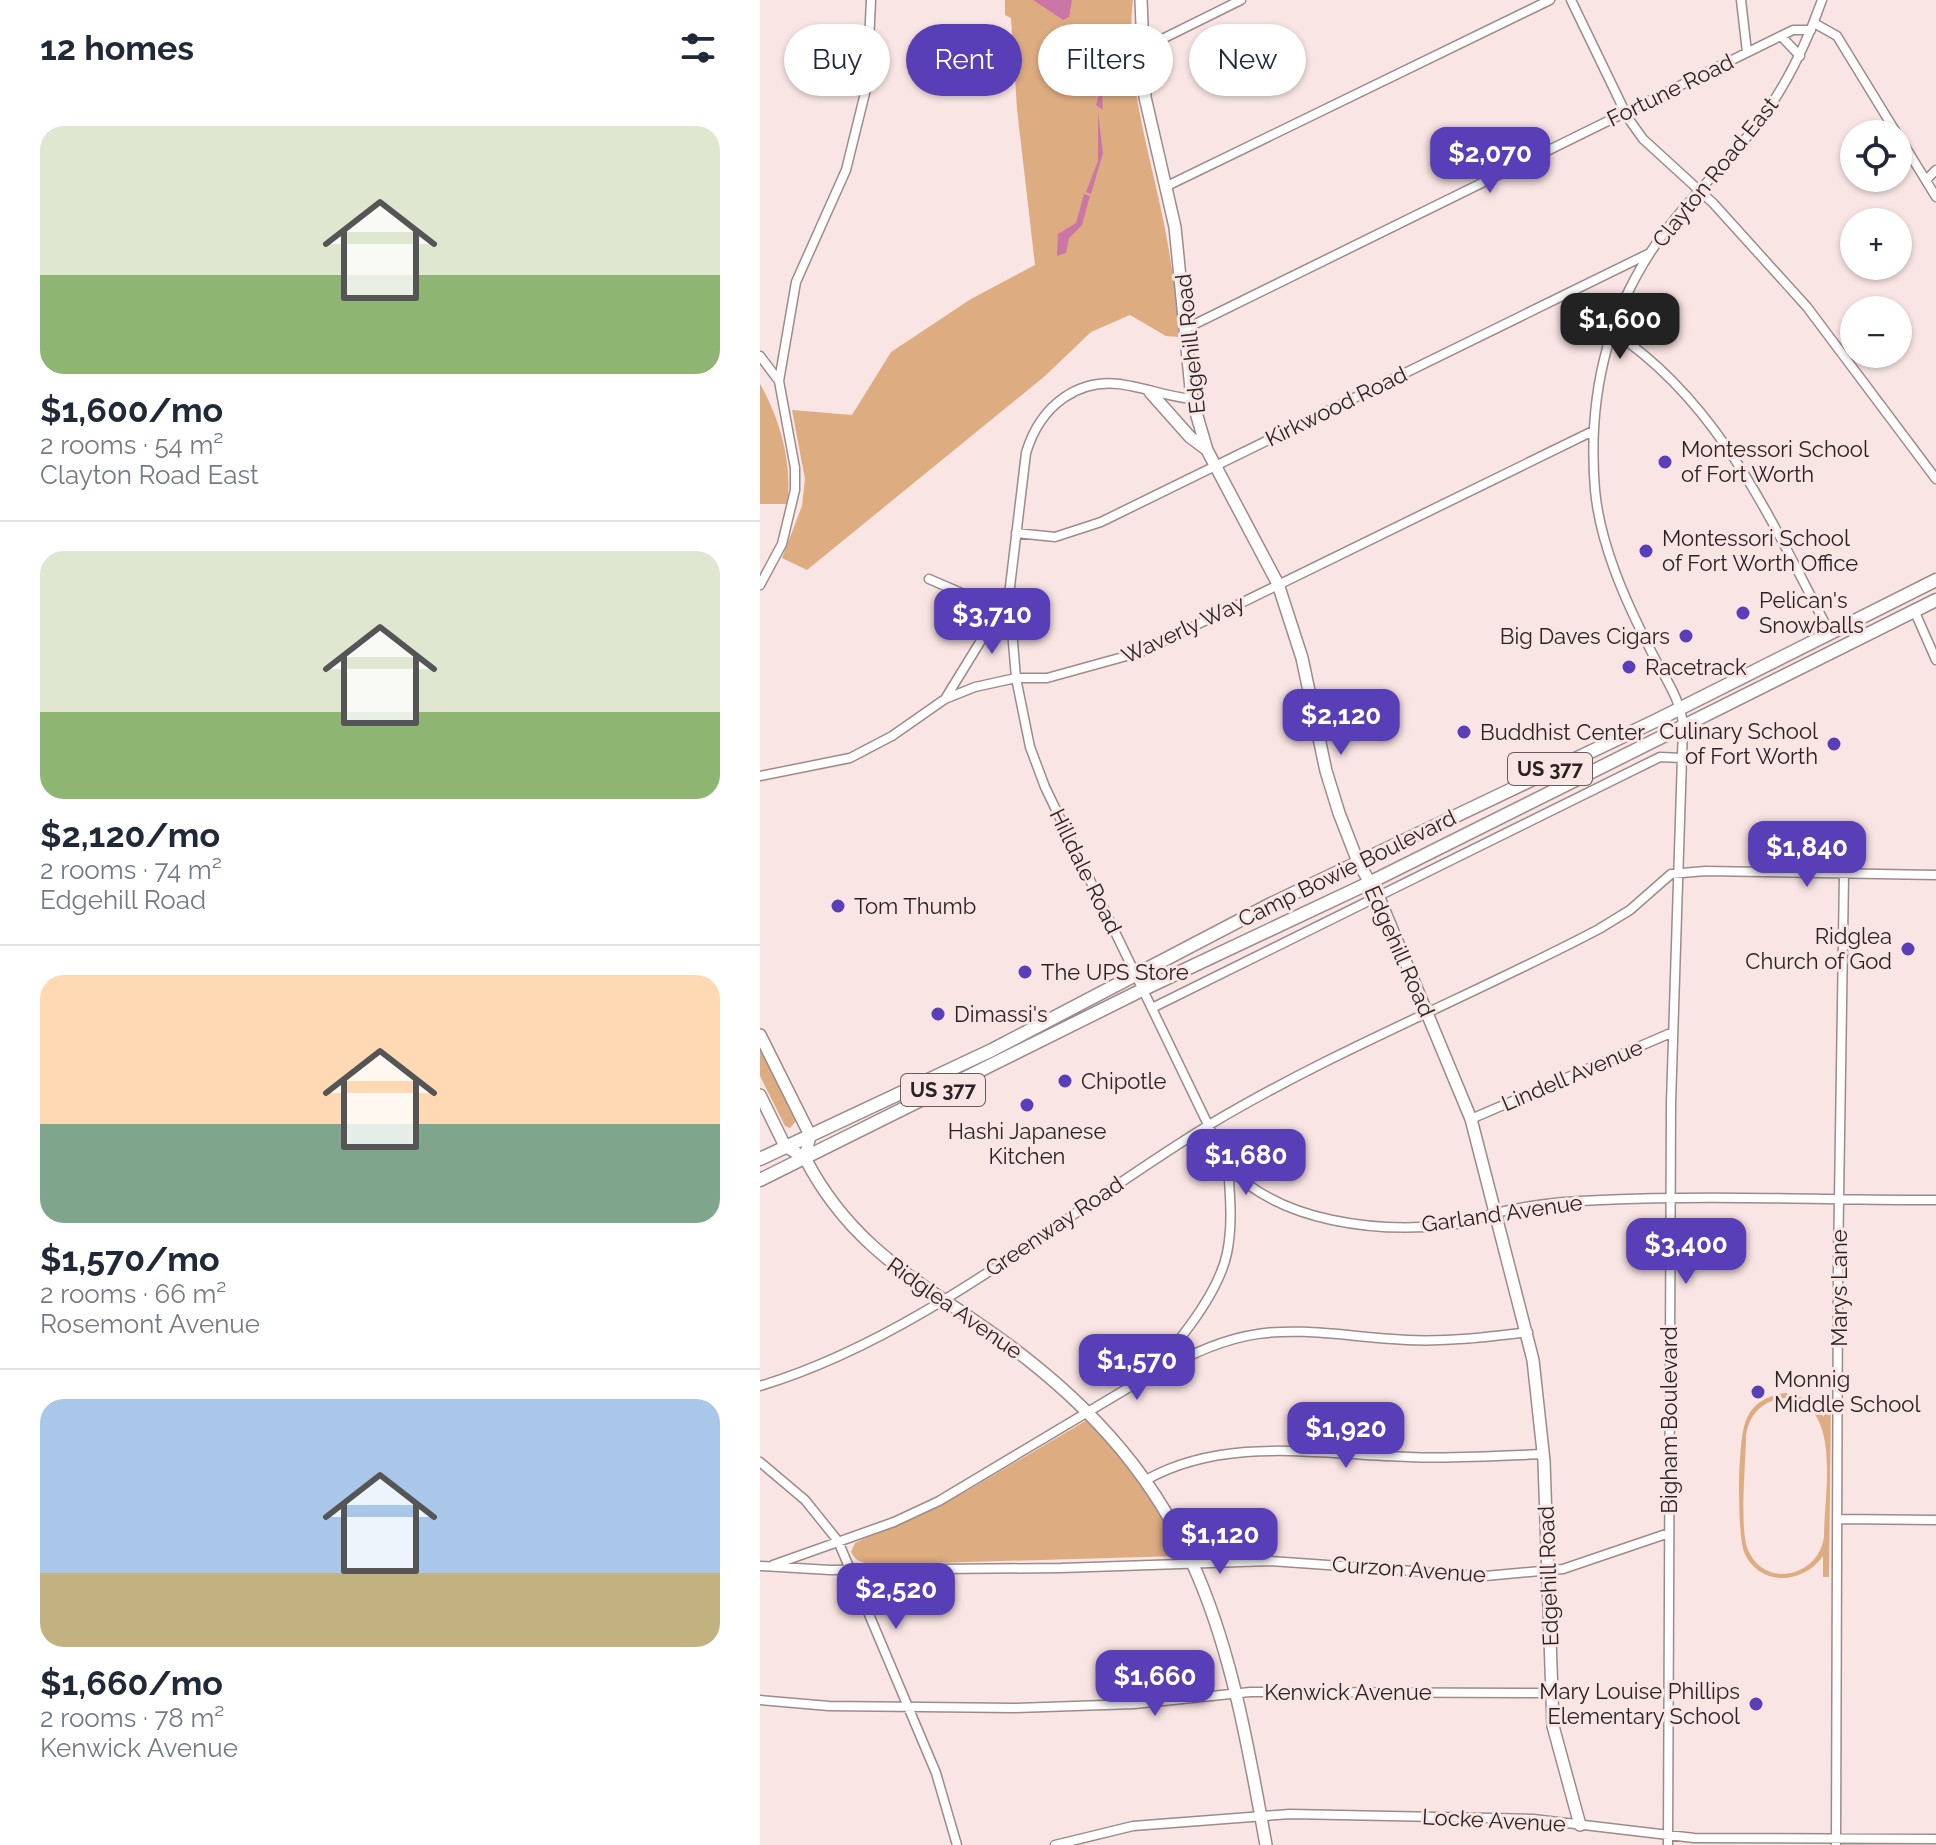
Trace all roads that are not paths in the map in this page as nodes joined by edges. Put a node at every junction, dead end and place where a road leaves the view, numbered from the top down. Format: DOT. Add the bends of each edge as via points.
graph roads {
  1 [pos="871,0"];
  2 [pos="1141,0"];
  3 [pos="1241,0"];
  4 [pos="1550,0"];
  5 [pos="1571,0"];
  6 [pos="1741,0"];
  7 [pos="1822,0"];
  8 [pos="1141,24"];
  9 [pos="1812,26"];
  10 [pos="1173,33"];
  11 [pos="1781,36"];
  12 [pos="1747,52"];
  13 [pos="1800,56"];
  14 [pos="1145,96"];
  15 [pos="1625,112"];
  16 [pos="1889,120"];
  17 [pos="1912,157"];
  18 [pos="1936,170"];
  19 [pos="1926,180"];
  20 [pos="1165,187"];
  21 [pos="1699,192"];
  22 [pos="1936,197"];
  23 [pos="1650,253"];
  24 [pos="1187,328"];
  25 [pos="1612,331"];
  26 [pos="760,356"];
  27 [pos="779,381"];
  28 [pos="1150,392"];
  29 [pos="1192,399"];
  30 [pos="1593,431"];
  31 [pos="1207,450"];
  32 [pos="1216,465"];
  33 [pos="1936,479"];
  34 [pos="1016,533"];
  35 [pos="929,579"];
  36 [pos="1936,580"];
  37 [pos="1278,584"];
  38 [pos="760,585"];
  39 [pos="1906,594"];
  40 [pos="1009,595"];
  41 [pos="1936,600"];
  42 [pos="1001,610"];
  43 [pos="1914,610"];
  44 [pos="1830,633"];
  45 [pos="1838,648"];
  46 [pos="1936,660"];
  47 [pos="1016,678"];
  48 [pos="945,699"];
  49 [pos="1679,709"];
  50 [pos="1683,726"];
  51 [pos="1682,758"];
  52 [pos="760,776"];
  53 [pos="1523,782"];
  54 [pos="1532,799"];
  55 [pos="1358,862"];
  56 [pos="1678,873"];
  57 [pos="1844,874"];
  58 [pos="1936,875"];
  59 [pos="1369,883"];
  60 [pos="1379,898"];
  61 [pos="1135,973"];
  62 [pos="1144,989"];
  63 [pos="1152,1008"];
  64 [pos="1428,1012"];
  65 [pos="1673,1032"];
  66 [pos="760,1035"];
  67 [pos="992,1050"];
  68 [pos="956,1084"];
  69 [pos="760,1095"];
  70 [pos="1471,1119"];
  71 [pos="1211,1124"];
  72 [pos="810,1135"];
  73 [pos="785,1146"];
  74 [pos="805,1158"];
  75 [pos="760,1159"];
  76 [pos="1228,1166"];
  77 [pos="760,1180"];
  78 [pos="1670,1200"];
  79 [pos="1839,1200"];
  80 [pos="1936,1200"];
  81 [pos="1495,1213"];
  82 [pos="942,1299"];
  83 [pos="1528,1332"];
  84 [pos="1135,1384"];
  85 [pos="760,1386"];
  86 [pos="1090,1413"];
  87 [pos="1543,1454"];
  88 [pos="760,1462"];
  89 [pos="1146,1480"];
  90 [pos="1838,1519"];
  91 [pos="1936,1520"];
  92 [pos="1669,1533"];
  93 [pos="838,1541"];
  94 [pos="1194,1562"];
  95 [pos="764,1566"];
  96 [pos="852,1570"];
  97 [pos="1549,1571"];
  98 [pos="1235,1693"];
  99 [pos="1552,1693"];
  100 [pos="760,1700"];
  101 [pos="909,1707"];
  102 [pos="1261,1816"];
  103 [pos="1580,1825"];
  104 [pos="1094,1834"];
  105 [pos="1936,1839"];
  106 [pos="1668,1840"];
  107 [pos="1836,1842"];
  108 [pos="957,1845"];
  109 [pos="1055,1845"];
  110 [pos="1084,1845"];
  111 [pos="1266,1845"];
  1 -- 27 [label="street" via="870,57 861,112 846,170 796,282"];
  2 -- 8 [label="street, Edgehill Road"];
  3 -- 10 [label="street"];
  4 -- 20 [label="street"];
  5 -- 15 [label="street"];
  6 -- 12 [label="street"];
  7 -- 9 [label="street, Clayton Road East"];
  9 -- 11 [label="street, Fortune Road"];
  9 -- 13 [label="street, Clayton Road East"];
  9 -- 16 [label="street" via="1837,36"];
  11 -- 12 [label="street, Fortune Road"];
  11 -- 13 [label="street"];
  12 -- 15 [label="street, Fortune Road"];
  13 -- 21 [label="street, Clayton Road East" via="1769,109"];
  14 -- 20 [label="street, Edgehill Road"];
  15 -- 21 [label="street" via="1656,154"];
  15 -- 24 [label="street, Fortune Road"];
  17 -- 19 [label="street"];
  18 -- 19 [label="street"];
  19 -- 22 [label="street"];
  20 -- 24 [label="street, Edgehill Road"];
  21 -- 23 [label="street, Clayton Road East"];
  21 -- 33 [label="street" via="1807,307"];
  23 -- 25 [label="street, Clayton Road East"];
  23 -- 32 [label="street, Kirkwood Road"];
  24 -- 29 [label="street, Edgehill Road"];
  25 -- 30 [label="street, Clayton Road East" via="1597,386"];
  25 -- 44 [label="street" via="1667,373 1704,412 1731,450"];
  26 -- 27 [label="street"];
  27 -- 38 [label="street" via="795,490 782,544"];
  28 -- 29 [label="street, Hilldale Road"];
  28 -- 31 [label="street"];
  28 -- 34 [label="street, Hilldale Road" via="1105,385 1069,393 1049,408 1026,453"];
  29 -- 31 [label="street, Edgehill Road"];
  30 -- 37 [label="street, Waverly Way"];
  30 -- 49 [label="street, Clayton Road East" via="1597,501 1609,549 1637,624"];
  31 -- 32 [label="street, Edgehill Road"];
  32 -- 34 [label="street, Kirkwood Road" via="1077,531 1055,537"];
  32 -- 37 [label="street, Edgehill Road"];
  34 -- 40 [label="street, Hilldale Road"];
  35 -- 42 [label="street"];
  36 -- 39 [label="main road, Camp Bowie Boulevard / US 377"];
  37 -- 47 [label="street, Waverly Way" via="1114,662 1047,678"];
  37 -- 55 [label="street, Edgehill Road" via="1302,658 1329,782"];
  39 -- 43 [label="main road"];
  39 -- 44 [label="main road, Camp Bowie Boulevard / US 377"];
  40 -- 42 [label="street, Hilldale Road"];
  40 -- 47 [label="street, Hilldale Road"];
  41 -- 43 [label="main road, Camp Bowie Boulevard / US 377"];
  42 -- 48 [label="street, Hilldale Road"];
  43 -- 45 [label="main road, Camp Bowie Boulevard / US 377"];
  43 -- 46 [label="street"];
  44 -- 45 [label="main road"];
  44 -- 49 [label="main road, Camp Bowie Boulevard / US 377"];
  45 -- 50 [label="main road, Camp Bowie Boulevard / US 377"];
  47 -- 48 [label="street, Waverly Way"];
  47 -- 61 [label="street, Hilldale Road" via="1037,768"];
  48 -- 52 [label="street, Waverly Way" via="850,758"];
  49 -- 50 [label="street, Bigham Boulevard"];
  49 -- 53 [label="main road, Camp Bowie Boulevard / US 377"];
  50 -- 51 [label="street, Bigham Boulevard"];
  50 -- 54 [label="main road, Camp Bowie Boulevard / US 377"];
  51 -- 56 [label="street, Bigham Boulevard"];
  51 -- 60 [label="street" via="1660,757"];
  53 -- 54 [label="main road"];
  53 -- 55 [label="main road, Camp Bowie Boulevard / US 377"];
  54 -- 59 [label="main road, Camp Bowie Boulevard / US 377"];
  55 -- 59 [label="street, Edgehill Road"];
  55 -- 61 [label="main road, Camp Bowie Boulevard / US 377"];
  56 -- 57 [label="street"];
  56 -- 64 [label="street, Greenway Road" via="1599,929"];
  56 -- 65 [label="street, Bigham Boulevard"];
  57 -- 58 [label="street"];
  57 -- 79 [label="street, Marys Lane"];
  59 -- 60 [label="street, Edgehill Road"];
  59 -- 62 [label="main road, Camp Bowie Boulevard / US 377"];
  60 -- 63 [label="street"];
  60 -- 64 [label="street, Edgehill Road"];
  61 -- 62 [label="street, Hilldale Road"];
  61 -- 67 [label="main road, Camp Bowie Boulevard / US 377"];
  62 -- 63 [label="street, Hilldale Road"];
  62 -- 68 [label="main road, Camp Bowie Boulevard / US 377"];
  63 -- 71 [label="street, Hilldale Road"];
  64 -- 70 [label="street, Edgehill Road"];
  64 -- 71 [label="street, Greenway Road"];
  65 -- 70 [label="street, Lindell Avenue"];
  65 -- 78 [label="street, Bigham Boulevard"];
  66 -- 72 [label="street"];
  67 -- 68 [label="main road" via="955,1072"];
  67 -- 72 [label="main road, Camp Bowie Boulevard / US 377"];
  68 -- 74 [label="main road, Camp Bowie Boulevard / US 377"];
  69 -- 73 [label="street"];
  70 -- 81 [label="street, Edgehill Road"];
  71 -- 76 [label="street, Hilldale Road"];
  71 -- 82 [label="street, Greenway Road"];
  72 -- 73 [label="main road, Camp Bowie Boulevard / US 377"];
  72 -- 74 [label="street"];
  73 -- 74 [label="street"];
  73 -- 75 [label="main road, Camp Bowie Boulevard / US 377"];
  74 -- 77 [label="main road, Camp Bowie Boulevard / US 377"];
  74 -- 82 [label="street, Ridglea Avenue" via="829,1201 874,1251"];
  76 -- 81 [label="street, Garland Avenue" via="1264,1196 1340,1220 1453,1225"];
  76 -- 84 [label="street, Hilldale Road" via="1226,1257 1180,1339"];
  78 -- 79 [label="street, Garland Avenue"];
  78 -- 81 [label="street, Garland Avenue" via="1585,1201"];
  78 -- 92 [label="street, Bigham Boulevard"];
  79 -- 80 [label="street, Garland Avenue"];
  79 -- 90 [label="street, Marys Lane"];
  81 -- 83 [label="street, Edgehill Road"];
  82 -- 85 [label="street, Greenway Road" via="841,1354"];
  82 -- 86 [label="street, Ridglea Avenue" via="1027,1358"];
  83 -- 84 [label="street" via="1409,1340 1313,1329 1265,1331 1214,1343"];
  83 -- 87 [label="street, Edgehill Road"];
  84 -- 86 [label="street"];
  86 -- 89 [label="street, Ridglea Avenue"];
  86 -- 93 [label="street" via="939,1501"];
  87 -- 89 [label="street" via="1411,1457 1255,1450 1188,1459"];
  87 -- 97 [label="street, Edgehill Road"];
  88 -- 93 [label="street" via="805,1500"];
  89 -- 94 [label="street, Ridglea Avenue"];
  90 -- 91 [label="street"];
  90 -- 107 [label="street, Marys Lane"];
  92 -- 97 [label="street, Curzon Avenue"];
  92 -- 106 [label="street, Bigham Boulevard"];
  93 -- 95 [label="street"];
  93 -- 96 [label="street"];
  94 -- 96 [label="street, Curzon Avenue"];
  94 -- 97 [label="street, Curzon Avenue" via="1324,1563 1485,1576"];
  94 -- 98 [label="street, Ridglea Avenue"];
  95 -- 96 [label="street, Curzon Avenue"];
  96 -- 101 [label="street"];
  97 -- 99 [label="street, Edgehill Road"];
  98 -- 99 [label="street, Kenwick Avenue"];
  98 -- 101 [label="street, Kenwick Avenue" via="1134,1704"];
  98 -- 102 [label="street, Ridglea Avenue"];
  99 -- 103 [label="street, Edgehill Road" via="1560,1761"];
  100 -- 101 [label="street, Kenwick Avenue"];
  101 -- 108 [label="street" via="948,1805"];
  102 -- 103 [label="street, Locke Avenue" via="1377,1814"];
  102 -- 104 [label="street, Locke Avenue"];
  102 -- 111 [label="street, Ridglea Avenue"];
  103 -- 106 [label="street, Locke Avenue"];
  104 -- 109 [label="street, Locke Avenue"];
  104 -- 110 [label="street"];
  105 -- 107 [label="street, Locke Avenue"];
  106 -- 107 [label="street, Locke Avenue"];
}
